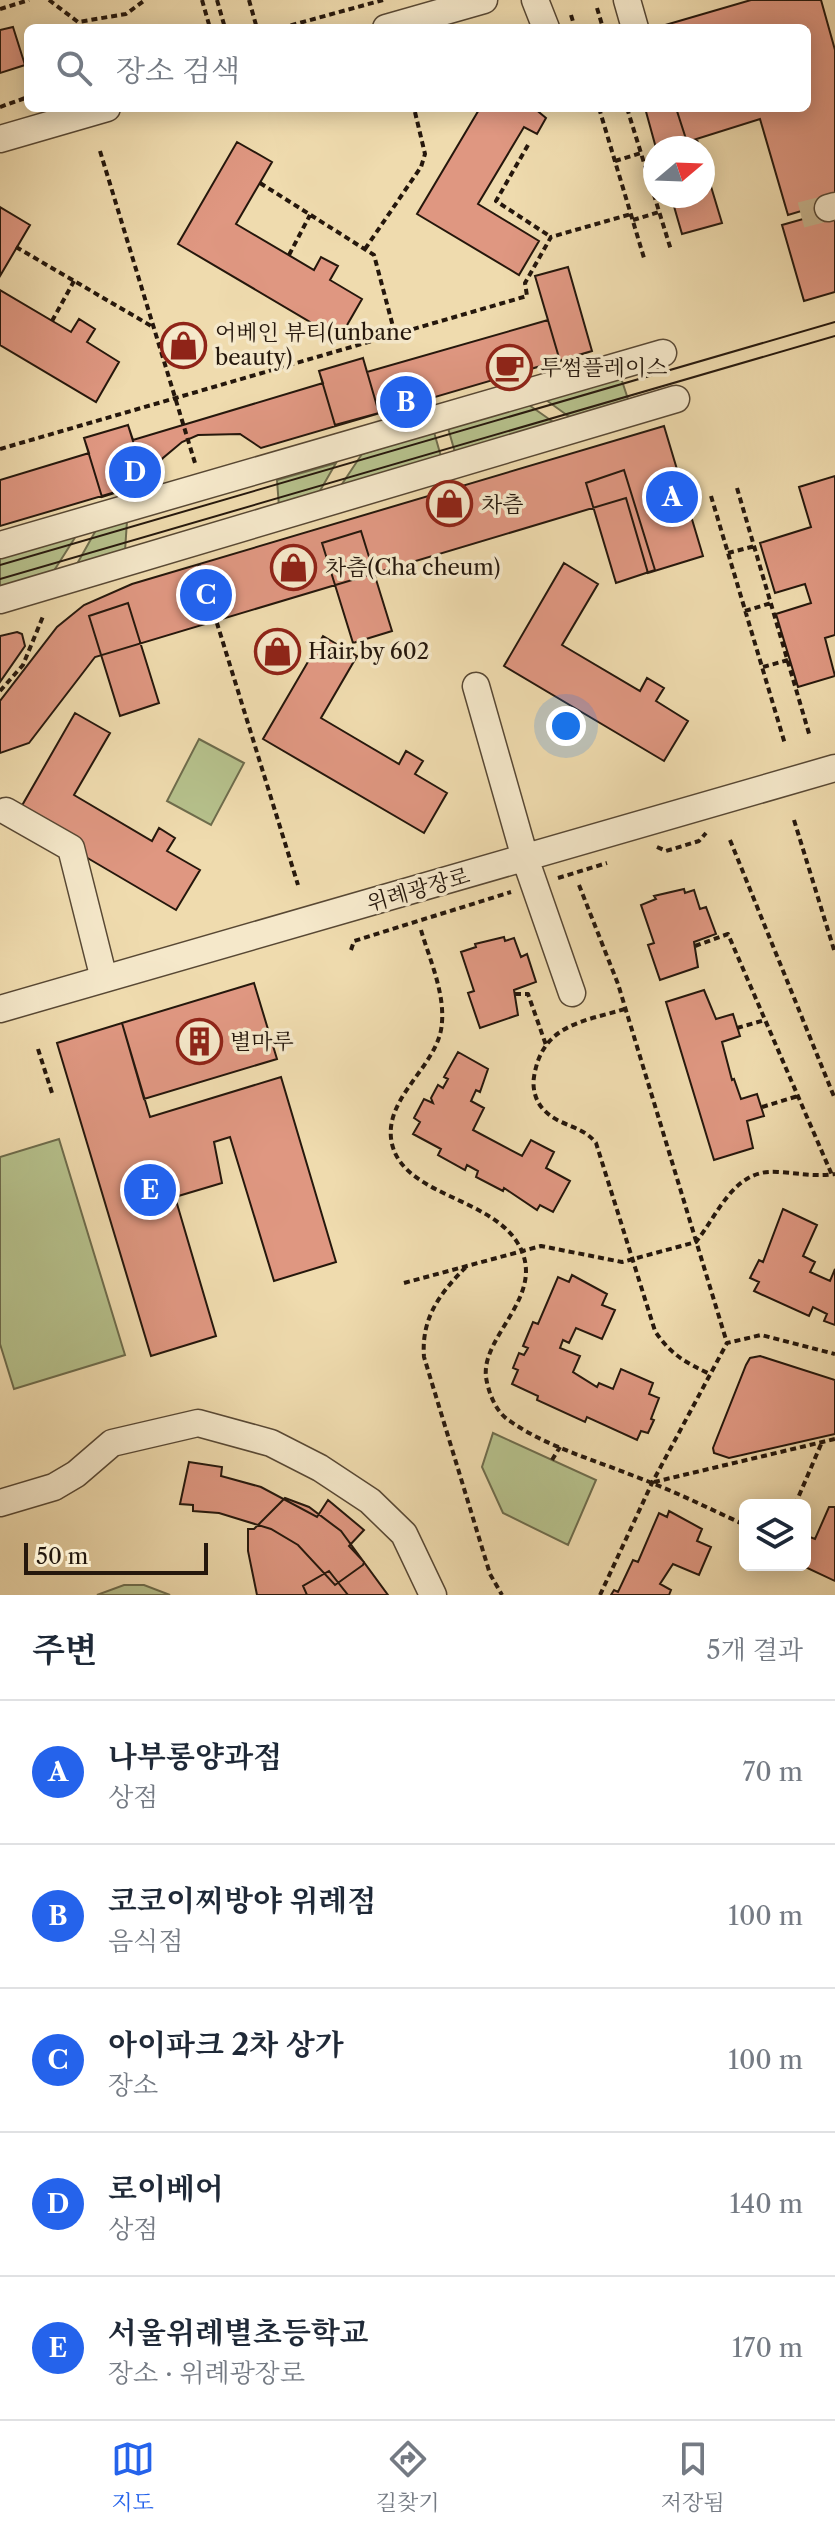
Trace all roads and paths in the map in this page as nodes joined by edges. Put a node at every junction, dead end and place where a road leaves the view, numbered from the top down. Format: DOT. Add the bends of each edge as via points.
graph roads {
  1 [pos="29,0"];
  2 [pos="49,0"];
  3 [pos="145,0"];
  4 [pos="202,0"];
  5 [pos="217,0"];
  6 [pos="249,0"];
  7 [pos="383,0"];
  8 [pos="484,0"];
  9 [pos="535,0"];
  10 [pos="627,0"];
  11 [pos="597,8"];
  12 [pos="0,9"];
  13 [pos="571,15"];
  14 [pos="209,24"];
  15 [pos="224,24"];
  16 [pos="256,24"];
  17 [pos="296,24"];
  18 [pos="400,24"];
  19 [pos="544,24"];
  20 [pos="574,24"];
  21 [pos="602,24"];
  22 [pos="634,24"];
  23 [pos="24,98"];
  24 [pos="0,107"];
  25 [pos="93,112"];
  26 [pos="415,112"];
  27 [pos="600,112"];
  28 [pos="628,112"];
  29 [pos="0,139"];
  30 [pos="528,145"];
  31 [pos="100,151"];
  32 [pos="641,153"];
  33 [pos="615,161"];
  34 [pos="260,183"];
  35 [pos="659,212"];
  36 [pos="310,215"];
  37 [pos="632,217"];
  38 [pos="551,237"];
  39 [pos="16,247"];
  40 [pos="365,249"];
  41 [pos="671,250"];
  42 [pos="289,255"];
  43 [pos="644,258"];
  44 [pos="74,281"];
  45 [pos="52,321"];
  46 [pos="155,328"];
  47 [pos="395,334"];
  48 [pos="663,353"];
  49 [pos="175,398"];
  50 [pos="676,399"];
  51 [pos="188,439"];
  52 [pos="0,449"];
  53 [pos="737,488"];
  54 [pos="711,496"];
  55 [pos="0,545"];
  56 [pos="755,546"];
  57 [pos="728,553"];
  58 [pos="199,564"];
  59 [pos="59,583"];
  60 [pos="0,600"];
  61 [pos="771,603"];
  62 [pos="745,611"];
  63 [pos="788,660"];
  64 [pos="762,667"];
  65 [pos="476,686"];
  66 [pos="0,691"];
  67 [pos="810,737"];
  68 [pos="785,744"];
  69 [pos="835,768"];
  70 [pos="6,811"];
  71 [pos="794,820"];
  72 [pos="730,840"];
  73 [pos="525,858"];
  74 [pos="298,885"];
  75 [pos="579,885"];
  76 [pos="504,894"];
  77 [pos="421,930"];
  78 [pos="695,946"];
  79 [pos="351,950"];
  80 [pos="835,953"];
  81 [pos="104,979"];
  82 [pos="572,993"];
  83 [pos="515,994"];
  84 [pos="0,1009"];
  85 [pos="625,1009"];
  86 [pos="765,1020"];
  87 [pos="737,1028"];
  88 [pos="546,1045"];
  89 [pos="38,1049"];
  90 [pos="798,1095"];
  91 [pos="53,1096"];
  92 [pos="835,1099"];
  93 [pos="762,1107"];
  94 [pos="834,1174"];
  95 [pos="696,1242"];
  96 [pos="521,1250"];
  97 [pos="632,1260"];
  98 [pos="468,1265"];
  99 [pos="404,1283"];
  100 [pos="727,1343"];
  101 [pos="835,1354"];
  102 [pos="710,1374"];
  103 [pos="835,1439"];
  104 [pos="822,1442"];
  105 [pos="560,1447"];
  106 [pos="552,1460"];
  107 [pos="652,1483"];
  108 [pos="798,1499"];
  109 [pos="0,1503"];
  110 [pos="739,1522"];
  111 [pos="433,1595"];
  112 [pos="502,1595"];
  113 [pos="600,1595"];
  1 -- 12 [label="path"];
  2 -- 3 [label="path" via="78,22 126,14"];
  4 -- 14 [label="path"];
  5 -- 15 [label="path"];
  6 -- 16 [label="path"];
  7 -- 17 [label="path"];
  8 -- 18 [label="street"];
  9 -- 19 [label="street"];
  10 -- 22 [label="street"];
  11 -- 21 [label="path"];
  13 -- 20 [label="path"];
  23 -- 24 [label="path"];
  25 -- 29 [label="street"];
  26 -- 40 [label="path" via="425,154 421,167"];
  27 -- 33 [label="path"];
  28 -- 32 [label="path"];
  30 -- 38 [label="path" via="496,201"];
  31 -- 46 [label="path"];
  32 -- 33 [label="path"];
  32 -- 35 [label="path"];
  33 -- 37 [label="path"];
  34 -- 36 [label="path"];
  35 -- 37 [label="path"];
  35 -- 41 [label="path"];
  36 -- 40 [label="path"];
  36 -- 42 [label="path"];
  37 -- 38 [label="path"];
  37 -- 43 [label="path"];
  38 -- 47 [label="path" via="525,283 527,296"];
  39 -- 44 [label="path"];
  40 -- 47 [label="path" via="374,255"];
  44 -- 45 [label="path"];
  44 -- 46 [label="path"];
  46 -- 49 [label="path"];
  47 -- 49 [label="path"];
  48 -- 55 [label="street"];
  49 -- 51 [label="path"];
  49 -- 52 [label="path"];
  50 -- 59 [label="street"];
  53 -- 56 [label="path"];
  54 -- 57 [label="path"];
  56 -- 57 [label="path"];
  56 -- 61 [label="path"];
  57 -- 62 [label="path"];
  58 -- 74 [label="path"];
  59 -- 60 [label="street"];
  59 -- 66 [label="path" via="23,665"];
  61 -- 62 [label="path"];
  61 -- 63 [label="path"];
  62 -- 64 [label="path"];
  63 -- 64 [label="path"];
  63 -- 67 [label="path"];
  64 -- 68 [label="path"];
  65 -- 73 [label="street"];
  69 -- 73 [label="street, 위례광장로"];
  70 -- 81 [label="street" via="71,848"];
  71 -- 80 [label="path"];
  72 -- 92 [label="path"];
  73 -- 81 [label="street, 위례광장로"];
  73 -- 82 [label="street"];
  75 -- 85 [label="path"];
  76 -- 79 [label="path" via="354,941"];
  77 -- 96 [label="path" via="443,1006 441,1032 396,1110 392,1145 403,1168 493,1216"];
  78 -- 86 [label="path" via="728,934"];
  81 -- 84 [label="street, 위례광장로"];
  83 -- 88 [label="path" via="528,994"];
  85 -- 88 [label="path" via="570,1026 552,1035"];
  85 -- 95 [label="path"];
  86 -- 87 [label="path"];
  86 -- 90 [label="path"];
  88 -- 97 [label="path" via="537,1059 532,1088 541,1108 555,1120 587,1131 596,1143"];
  89 -- 91 [label="path"];
  90 -- 93 [label="path"];
  90 -- 94 [label="path"];
  94 -- 95 [label="path" via="774,1171 741,1180"];
  95 -- 97 [label="path"];
  95 -- 100 [label="path"];
  96 -- 97 [label="path" via="541,1246"];
  96 -- 98 [label="path"];
  96 -- 105 [label="path" via="527,1280 485,1366 488,1390 504,1417"];
  97 -- 102 [label="path" via="665,1347"];
  98 -- 99 [label="path"];
  98 -- 112 [label="path" via="443,1290 427,1319 424,1357 490,1574"];
  100 -- 101 [label="path" via="761,1335"];
  100 -- 102 [label="path"];
  102 -- 107 [label="path"];
  103 -- 104 [label="path"];
  104 -- 107 [label="path"];
  104 -- 108 [label="path"];
  105 -- 106 [label="path"];
  105 -- 107 [label="path"];
  107 -- 110 [label="path"];
  107 -- 113 [label="path"];
  109 -- 111 [label="street" via="54,1487 112,1443 198,1423 271,1443 370,1501 404,1534"];
}
